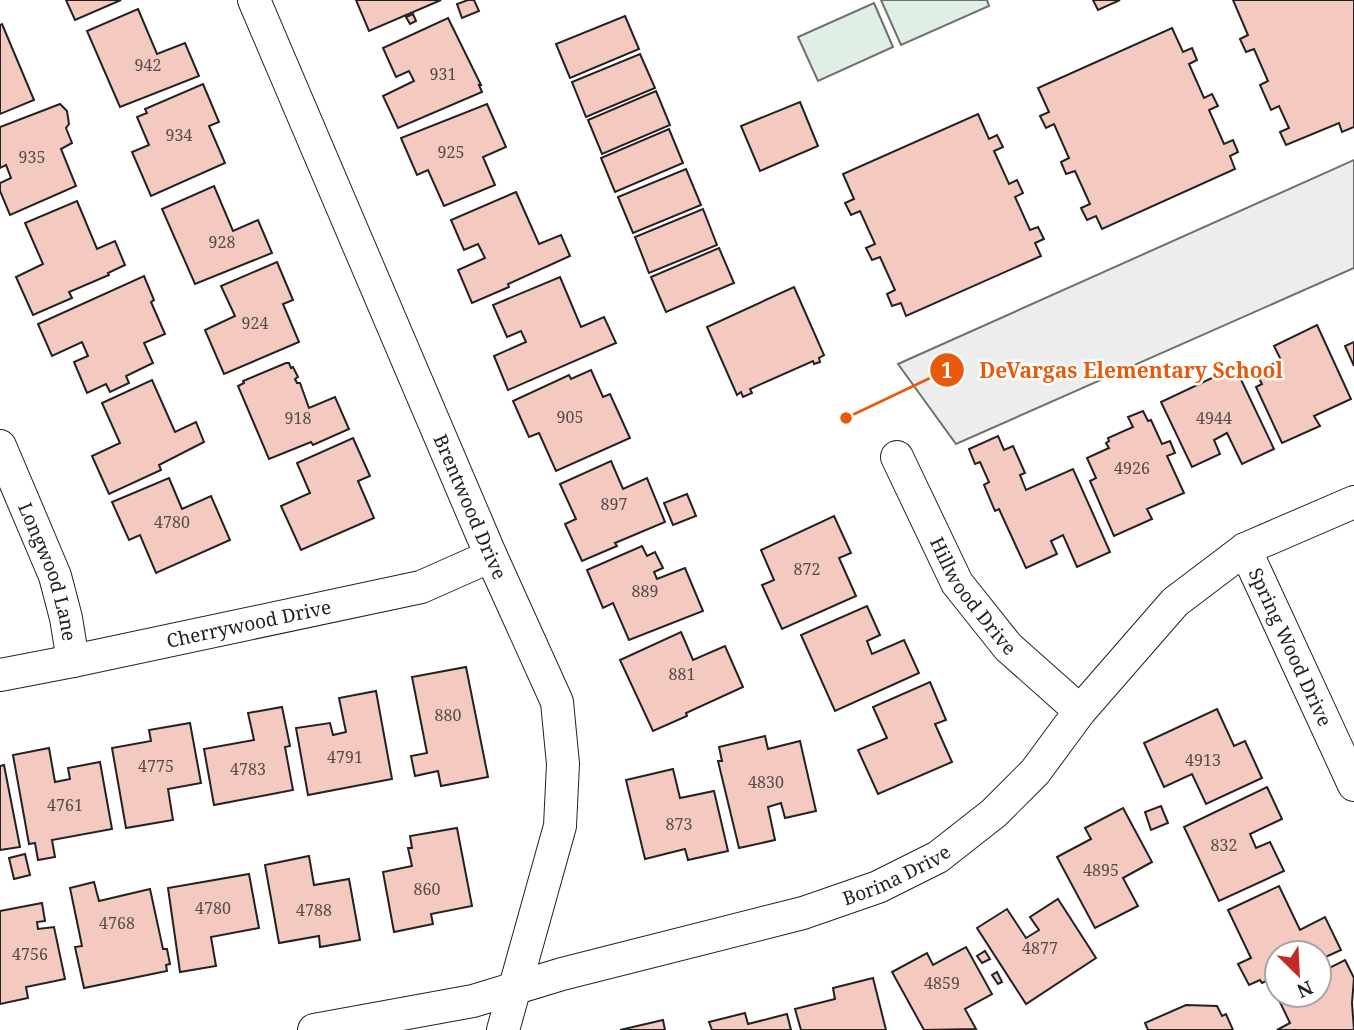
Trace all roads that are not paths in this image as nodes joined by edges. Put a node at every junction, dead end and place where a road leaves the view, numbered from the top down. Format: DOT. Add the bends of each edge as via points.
graph roads {
  1 [pos="254,0"];
  2 [pos="0,446"];
  3 [pos="897,457"];
  4 [pos="1354,502"];
  5 [pos="1245,550"];
  6 [pos="491,556"];
  7 [pos="73,661"];
  8 [pos="0,675"];
  9 [pos="1080,710"];
  10 [pos="1354,785"];
  11 [pos="513,989"];
  12 [pos="314,1030"];
  13 [pos="503,1030"];
  1 -- 6 [label="street, Brentwood Drive"];
  2 -- 7 [label="street, Longwood Lane" via="55,576"];
  3 -- 9 [label="street, Hillwood Drive" via="957,583 1008,647"];
  4 -- 5 [label="street, Borina Drive"];
  5 -- 9 [label="street, Borina Drive" via="1175,602"];
  5 -- 10 [label="street, Spring Wood Drive"];
  6 -- 7 [label="street, Cherrywood Drive" via="421,587"];
  6 -- 11 [label="street, Brentwood Drive" via="557,702 563,764 560,826"];
  7 -- 8 [label="street, Cherrywood Drive"];
  9 -- 11 [label="street, Borina Drive" via="1035,772 994,813 938,857 878,887 803,913"];
  11 -- 12 [label="street, Borina Drive" via="473,1001"];
  11 -- 13 [label="street, Brentwood Drive"];
}
